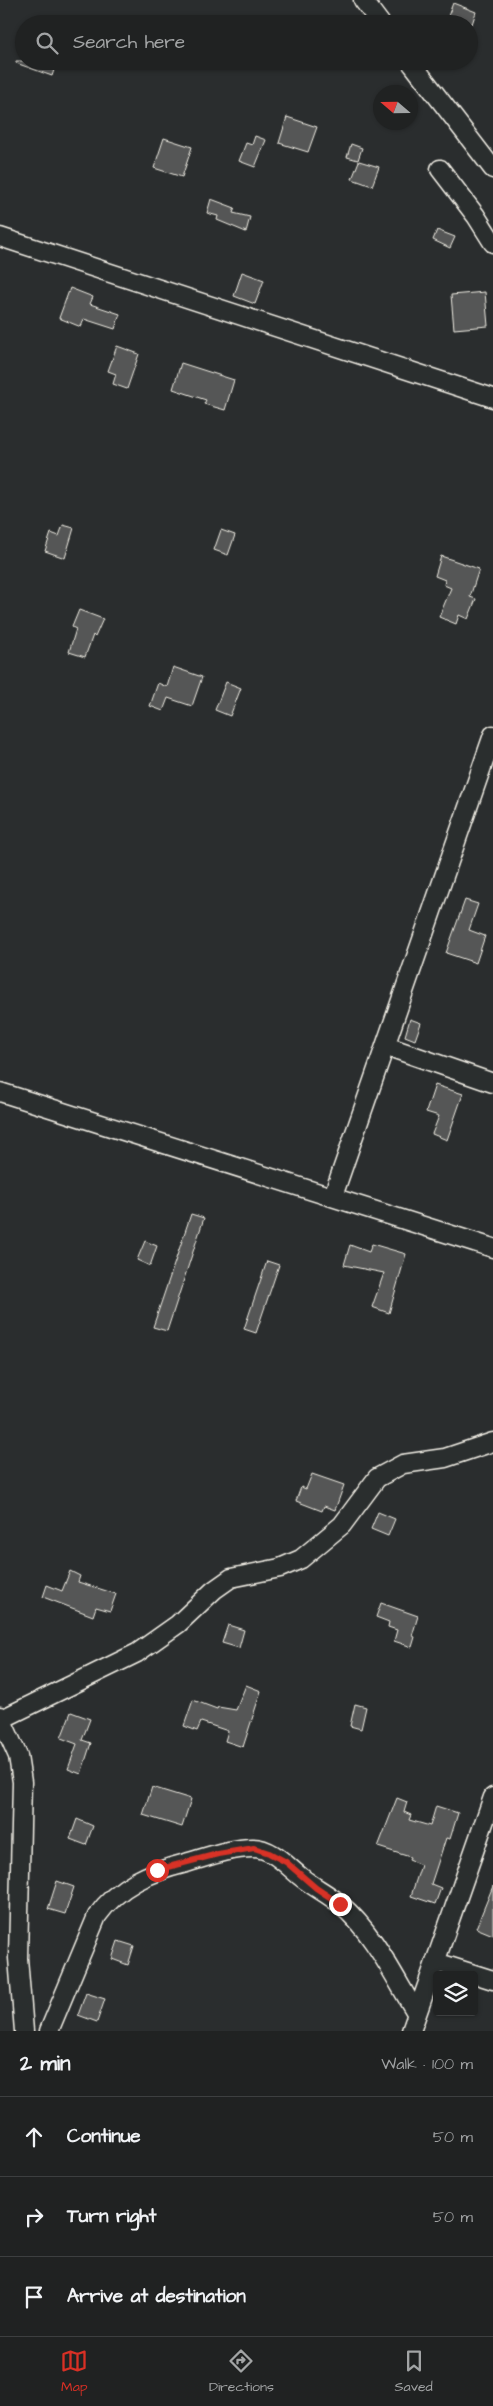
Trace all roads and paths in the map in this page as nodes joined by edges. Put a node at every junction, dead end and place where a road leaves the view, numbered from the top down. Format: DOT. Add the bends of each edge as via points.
graph roads {
  1 [pos="363,0"];
  2 [pos="374,15"];
  3 [pos="417,70"];
  4 [pos="440,169"];
  5 [pos="493,169"];
  6 [pos="0,237"];
  7 [pos="493,243"];
  8 [pos="493,398"];
  9 [pos="493,735"];
  10 [pos="386,1046"];
  11 [pos="493,1083"];
  12 [pos="0,1092"];
  13 [pos="333,1196"];
  14 [pos="493,1248"];
  15 [pos="493,1442"];
  16 [pos="1,1718"];
  17 [pos="493,1797"];
  18 [pos="436,1962"];
  19 [pos="493,1980"];
  20 [pos="417,2014"];
  21 [pos="24,2031"];
  22 [pos="49,2031"];
  23 [pos="411,2031"];
  1 -- 2 [label="street"];
  3 -- 5 [label="street"];
  4 -- 7 [label="street"];
  6 -- 8 [label="street"];
  9 -- 10 [label="street"];
  10 -- 11 [label="street"];
  10 -- 13 [label="street"];
  12 -- 13 [label="street"];
  13 -- 14 [label="street"];
  15 -- 16 [label="street" via="445,1458 403,1464 377,1478 342,1525 301,1559 280,1568 231,1578 178,1624 137,1653"];
  16 -- 21 [label="street" via="18,1756 22,1782 18,1948"];
  17 -- 18 [label="street"];
  18 -- 19 [label="street"];
  18 -- 20 [label="street"];
  20 -- 22 [label="street" via="362,1926 340,1904 286,1862 254,1848 157,1870 130,1884 108,1902 97,1916"];
  20 -- 23 [label="street"];
}
